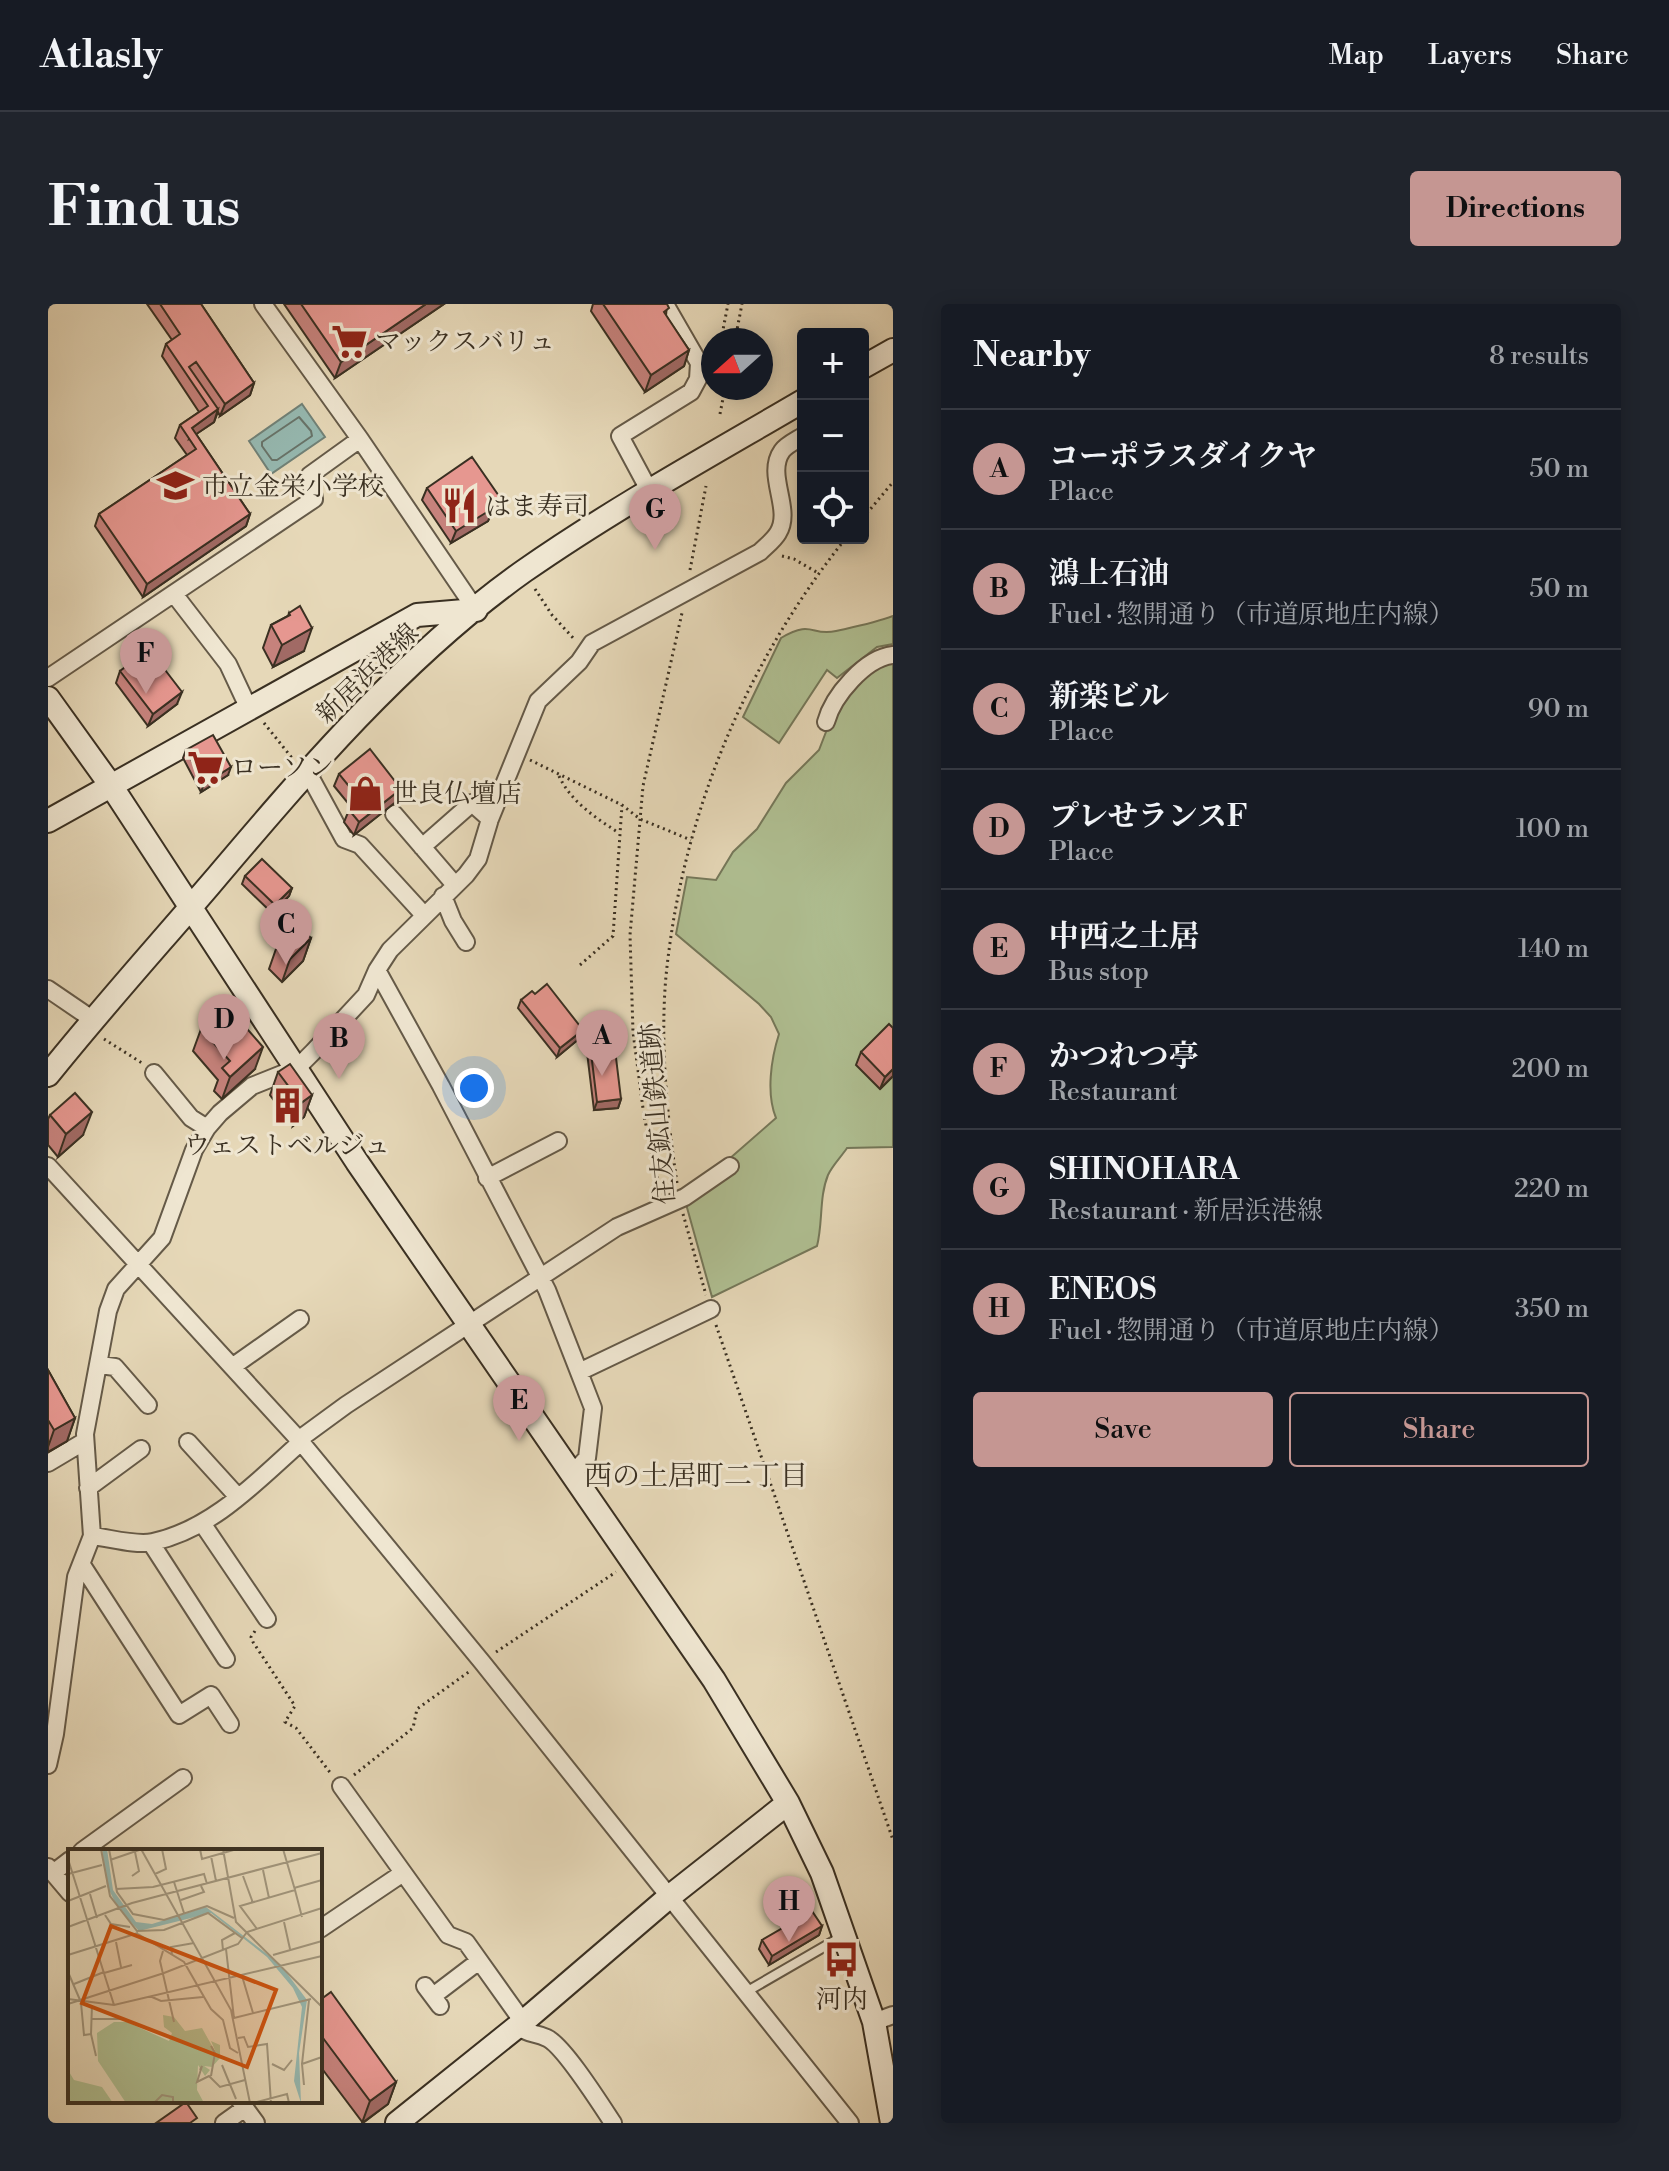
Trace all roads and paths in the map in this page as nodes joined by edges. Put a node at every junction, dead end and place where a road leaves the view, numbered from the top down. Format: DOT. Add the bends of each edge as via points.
graph roads {
  1 [pos="263,304"];
  2 [pos="665,304"];
  3 [pos="728,304"];
  4 [pos="742,304"];
  5 [pos="723,328"];
  6 [pos="737,328"];
  7 [pos="893,350"];
  8 [pos="869,364"];
  9 [pos="723,400"];
  10 [pos="797,404"];
  11 [pos="720,414"];
  12 [pos="360,439"];
  13 [pos="797,440"];
  14 [pos="893,482"];
  15 [pos="706,486"];
  16 [pos="649,490"];
  17 [pos="869,511"];
  18 [pos="841,544"];
  19 [pos="760,552"];
  20 [pos="523,572"];
  21 [pos="818,573"];
  22 [pos="686,591"];
  23 [pos="174,594"];
  24 [pos="476,610"];
  25 [pos="586,650"];
  26 [pos="893,655"];
  27 [pos="48,678"];
  28 [pos="48,698"];
  29 [pos="250,708"];
  30 [pos="826,722"];
  31 [pos="516,753"];
  32 [pos="307,771"];
  33 [pos="558,773"];
  34 [pos="112,787"];
  35 [pos="622,805"];
  36 [pos="394,814"];
  37 [pos="490,819"];
  38 [pos="640,819"];
  39 [pos="48,821"];
  40 [pos="619,833"];
  41 [pos="691,840"];
  42 [pos="422,847"];
  43 [pos="449,890"];
  44 [pos="191,907"];
  45 [pos="424,915"];
  46 [pos="466,942"];
  47 [pos="580,965"];
  48 [pos="377,970"];
  49 [pos="48,989"];
  50 [pos="89,1024"];
  51 [pos="297,1068"];
  52 [pos="154,1073"];
  53 [pos="48,1075"];
  54 [pos="207,1128"];
  55 [pos="558,1141"];
  56 [pos="48,1166"];
  57 [pos="730,1166"];
  58 [pos="487,1178"];
  59 [pos="671,1201"];
  60 [pos="138,1262"];
  61 [pos="538,1277"];
  62 [pos="711,1309"];
  63 [pos="300,1319"];
  64 [pos="469,1323"];
  65 [pos="100,1365"];
  66 [pos="232,1367"];
  67 [pos="579,1372"];
  68 [pos="148,1405"];
  69 [pos="85,1441"];
  70 [pos="188,1442"];
  71 [pos="301,1442"];
  72 [pos="141,1449"];
  73 [pos="48,1463"];
  74 [pos="573,1473"];
  75 [pos="88,1488"];
  76 [pos="238,1497"];
  77 [pos="202,1523"];
  78 [pos="92,1536"];
  79 [pos="151,1543"];
  80 [pos="633,1561"];
  81 [pos="82,1565"];
  82 [pos="267,1619"];
  83 [pos="226,1659"];
  84 [pos="482,1662"];
  85 [pos="230,1724"];
  86 [pos="48,1765"];
  87 [pos="183,1778"];
  88 [pos="341,1786"];
  89 [pos="788,1803"];
  90 [pos="893,1840"];
  91 [pos="85,1849"];
  92 [pos="68,1861"];
  93 [pos="50,1870"];
  94 [pos="403,1873"];
  95 [pos="68,1891"];
  96 [pos="669,1897"];
  97 [pos="322,1928"];
  98 [pos="845,1934"];
  99 [pos="479,1961"];
  100 [pos="745,1992"];
  101 [pos="433,1996"];
  102 [pos="884,2018"];
  103 [pos="520,2024"];
  104 [pos="242,2104"];
  105 [pos="886,2119"];
  106 [pos="224,2123"];
  107 [pos="256,2123"];
  108 [pos="397,2123"];
  109 [pos="613,2123"];
  110 [pos="850,2123"];
  1 -- 12 [label="street"];
  2 -- 16 [label="street" via="699,363 698,379 691,392 620,436"];
  3 -- 5 [label="path"];
  4 -- 6 [label="path"];
  7 -- 8 [label="street"];
  9 -- 11 [label="path"];
  10 -- 16 [label="street, 新居浜港線"];
  12 -- 23 [label="street" via="310,475 314,499"];
  12 -- 24 [label="street"];
  13 -- 19 [label="street" via="782,451 778,470 783,518 779,533"];
  14 -- 17 [label="path"];
  15 -- 22 [label="path"];
  16 -- 20 [label="street, 新居浜港線"];
  18 -- 21 [label="path, 住友鉱山鉄道跡"];
  19 -- 21 [label="path" via="794,559"];
  19 -- 22 [label="street"];
  20 -- 24 [label="street, 新居浜港線"];
  20 -- 25 [label="path" via="552,615"];
  21 -- 41 [label="path, 住友鉱山鉄道跡" via="742,701"];
  22 -- 25 [label="street"];
  22 -- 38 [label="path"];
  23 -- 27 [label="street"];
  23 -- 29 [label="street" via="228,664"];
  24 -- 29 [label="street" via="417,615"];
  24 -- 32 [label="street, 新居浜港線" via="407,669"];
  25 -- 31 [label="street" via="538,701"];
  26 -- 30 [label="street" via="883,656 852,681 829,709"];
  28 -- 34 [label="street"];
  29 -- 32 [label="path"];
  29 -- 34 [label="street"];
  31 -- 33 [label="path"];
  31 -- 37 [label="street"];
  32 -- 44 [label="street, 新居浜港線"];
  32 -- 45 [label="street" via="344,839 360,845"];
  33 -- 35 [label="path"];
  33 -- 40 [label="path" via="565,789 591,815"];
  34 -- 39 [label="street"];
  34 -- 44 [label="street"];
  35 -- 38 [label="path"];
  35 -- 40 [label="path"];
  36 -- 42 [label="street"];
  37 -- 42 [label="street" via="472,803"];
  37 -- 43 [label="street" via="478,859"];
  38 -- 41 [label="path"];
  38 -- 59 [label="path" via="630,935 633,1032 644,1116"];
  40 -- 47 [label="path" via="613,936"];
  41 -- 59 [label="path, 住友鉱山鉄道跡" via="666,979"];
  42 -- 43 [label="street"];
  43 -- 45 [label="street"];
  43 -- 46 [label="street" via="453,921"];
  44 -- 50 [label="street, 新居浜港線"];
  44 -- 51 [label="street"];
  45 -- 48 [label="street"];
  48 -- 51 [label="street" via="366,995"];
  48 -- 58 [label="street"];
  49 -- 50 [label="street"];
  50 -- 52 [label="path"];
  50 -- 53 [label="street, 新居浜港線"];
  51 -- 54 [label="street" via="252,1086"];
  51 -- 64 [label="street"];
  52 -- 54 [label="street" via="191,1118"];
  54 -- 60 [label="street" via="162,1238"];
  55 -- 58 [label="street"];
  56 -- 60 [label="street"];
  57 -- 59 [label="street"];
  58 -- 61 [label="street"];
  59 -- 61 [label="street" via="617,1227"];
  59 -- 62 [label="path, 住友鉱山鉄道跡"];
  60 -- 65 [label="street" via="116,1289"];
  60 -- 66 [label="street"];
  61 -- 64 [label="street"];
  61 -- 67 [label="street"];
  62 -- 67 [label="street"];
  62 -- 90 [label="path, 住友鉱山鉄道跡"];
  63 -- 66 [label="street"];
  64 -- 71 [label="street" via="346,1405"];
  64 -- 74 [label="street"];
  65 -- 68 [label="street" via="115,1367"];
  65 -- 69 [label="street"];
  66 -- 71 [label="street"];
  67 -- 74 [label="street" via="593,1408 587,1458"];
  69 -- 73 [label="street"];
  69 -- 75 [label="street"];
  70 -- 76 [label="street"];
  71 -- 76 [label="street"];
  71 -- 84 [label="street"];
  72 -- 75 [label="street"];
  74 -- 80 [label="street"];
  75 -- 78 [label="street"];
  76 -- 77 [label="street"];
  77 -- 79 [label="street"];
  77 -- 82 [label="street"];
  78 -- 79 [label="street"];
  78 -- 81 [label="street"];
  79 -- 83 [label="street"];
  80 -- 84 [label="path"];
  80 -- 89 [label="street" via="714,1680"];
  81 -- 85 [label="street" via="179,1715 211,1695"];
  81 -- 86 [label="street" via="71,1603"];
  82 -- 88 [label="path" via="251,1637 295,1706 285,1722 296,1728"];
  84 -- 88 [label="path" via="417,1709 413,1728"];
  84 -- 96 [label="street"];
  87 -- 91 [label="street"];
  88 -- 94 [label="street"];
  89 -- 96 [label="street"];
  89 -- 98 [label="street"];
  92 -- 93 [label="street"];
  93 -- 95 [label="street"];
  94 -- 97 [label="street"];
  94 -- 99 [label="street" via="448,1935 466,1942"];
  96 -- 100 [label="street"];
  96 -- 103 [label="street"];
  98 -- 100 [label="lane"];
  98 -- 102 [label="street"];
  99 -- 101 [label="street"];
  99 -- 103 [label="street"];
  100 -- 110 [label="street"];
  102 -- 105 [label="street"];
  103 -- 108 [label="street"];
  103 -- 109 [label="street" via="528,2034 547,2038 589,2085"];
  104 -- 106 [label="street"];
  104 -- 107 [label="street"];
}
